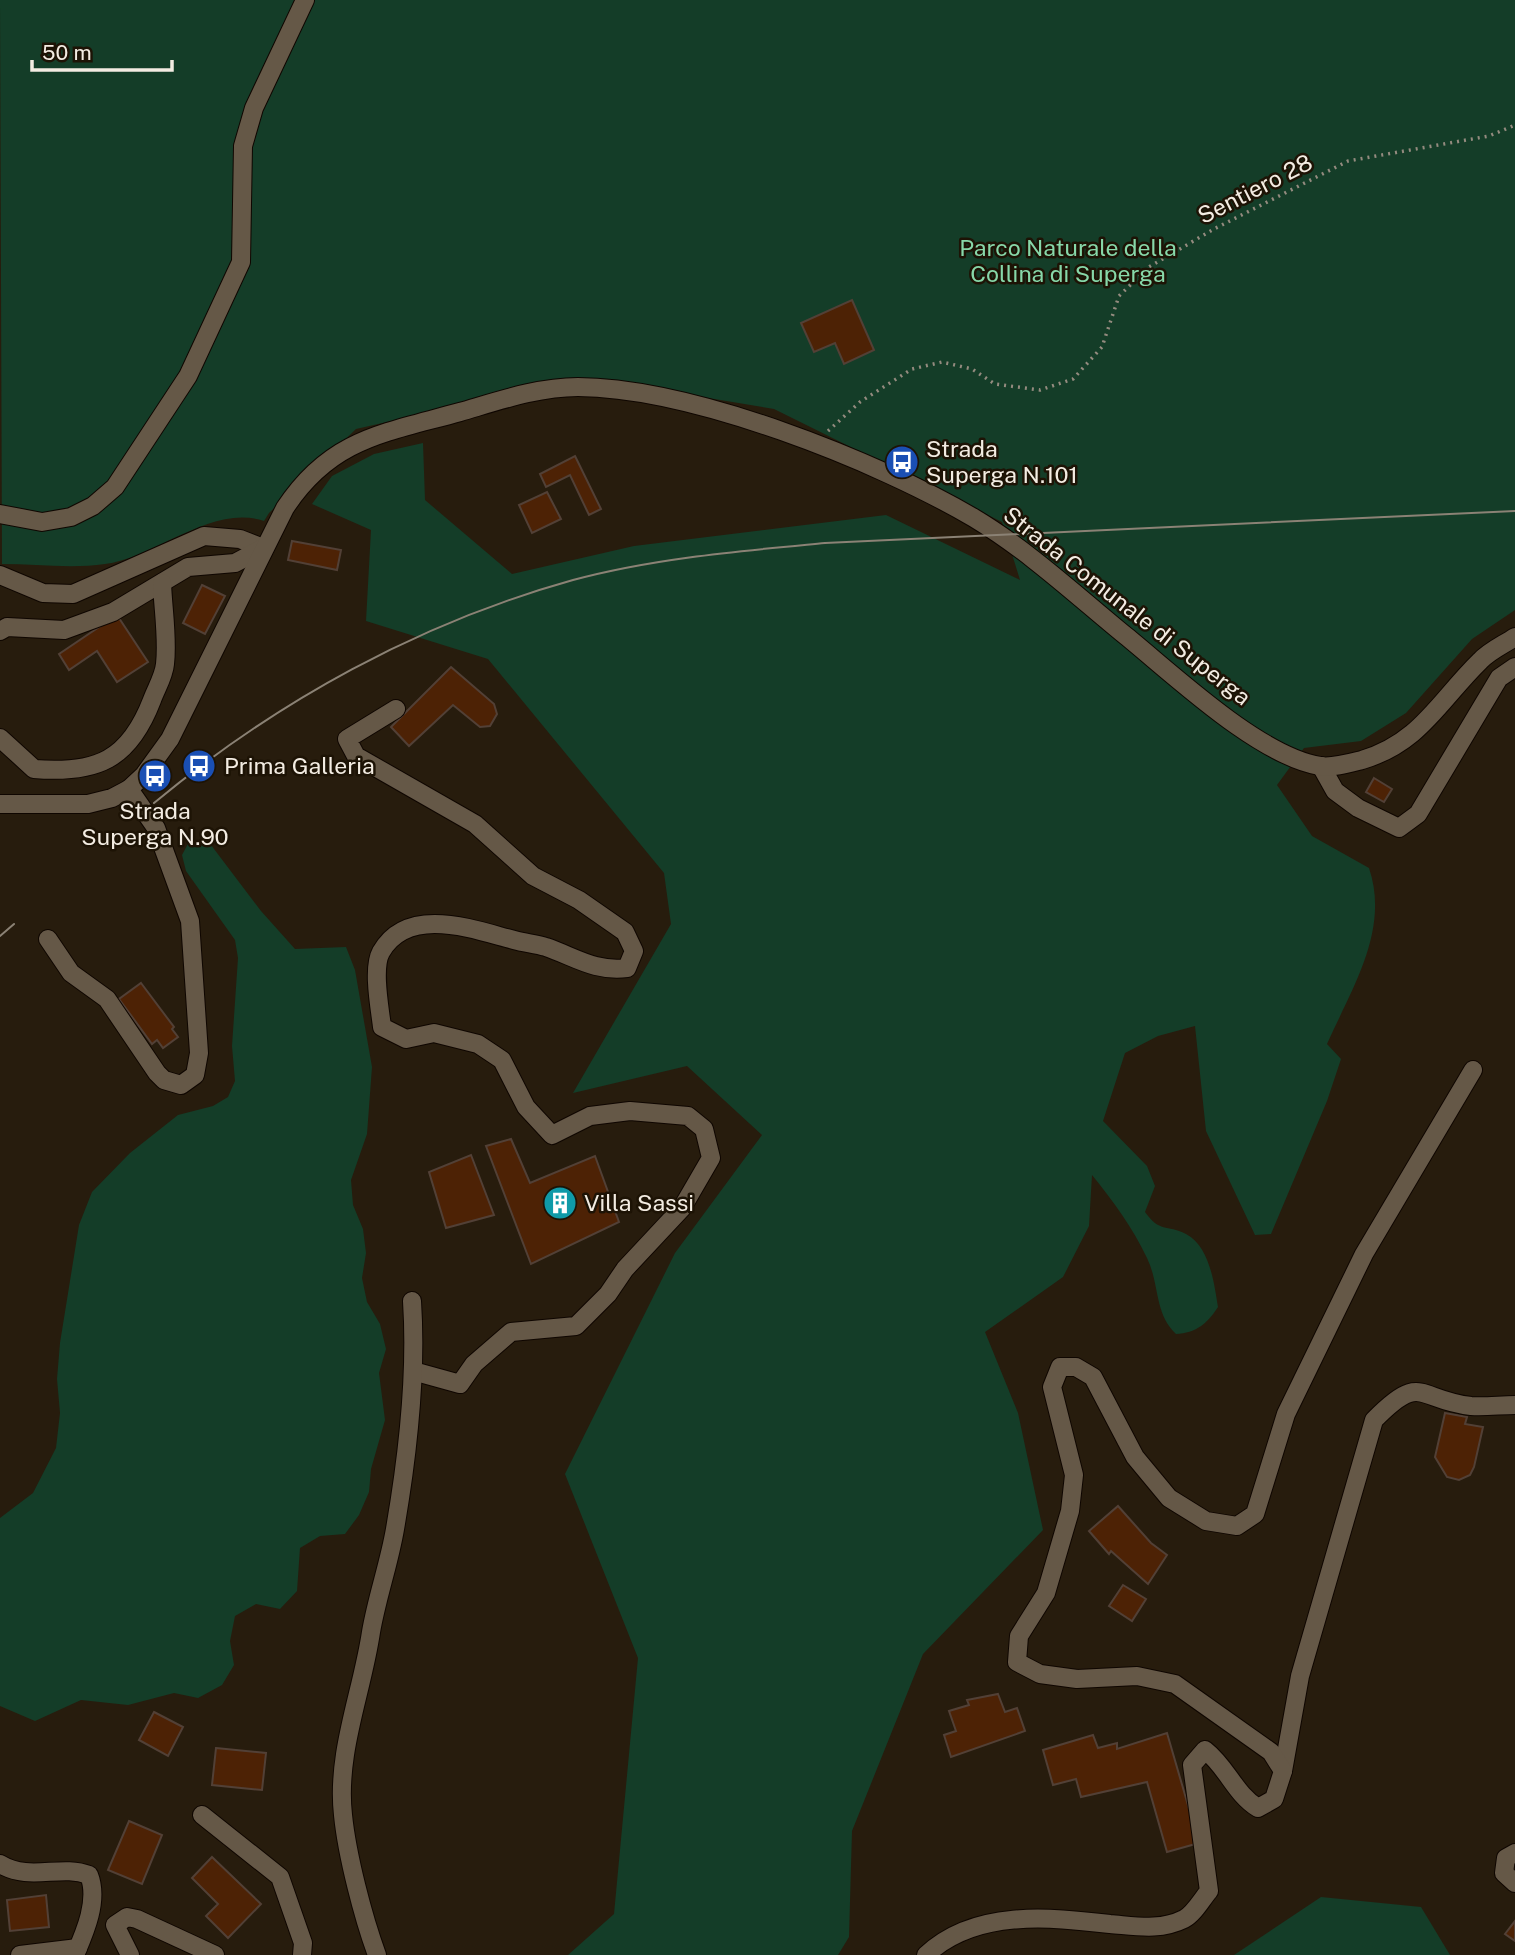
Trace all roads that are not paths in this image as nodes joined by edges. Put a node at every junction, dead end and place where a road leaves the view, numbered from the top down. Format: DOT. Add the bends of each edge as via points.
graph roads {
  1 [pos="305,0"];
  2 [pos="0,514"];
  3 [pos="263,548"];
  4 [pos="0,575"];
  5 [pos="162,583"];
  6 [pos="0,631"];
  7 [pos="1515,637"];
  8 [pos="1515,667"];
  9 [pos="396,709"];
  10 [pos="0,738"];
  11 [pos="1321,766"];
  12 [pos="130,789"];
  13 [pos="0,804"];
  14 [pos="48,939"];
  15 [pos="1473,1070"];
  16 [pos="412,1301"];
  17 [pos="413,1371"];
  18 [pos="1515,1405"];
  19 [pos="1283,1771"];
  20 [pos="202,1815"];
  21 [pos="1510,1856"];
  22 [pos="0,1864"];
  23 [pos="1515,1883"];
  24 [pos="76,1951"];
  25 [pos="20,1955"];
  26 [pos="130,1955"];
  27 [pos="215,1955"];
  28 [pos="302,1955"];
  29 [pos="377,1955"];
  30 [pos="926,1955"];
  1 -- 2 [label="street" via="254,108 243,146 241,262 188,376 115,487 93,506 71,517 42,522"];
  3 -- 4 [label="street" via="240,539 204,536 73,594 43,593"];
  3 -- 5 [label="street" via="235,563 188,567"];
  3 -- 11 [label="street, Strada Comunale di Superga" via="292,496 334,454 369,438 532,393 577,387 621,389 725,413 923,490 977,520 1046,570 1222,714 1270,746"];
  3 -- 12 [label="street, Strada Comunale di Superga" via="170,739"];
  5 -- 6 [label="street" via="113,612 64,630 7,627"];
  5 -- 10 [label="street" via="165,666 143,725 113,759 75,770 34,769"];
  7 -- 11 [label="street, Strada Comunale di Superga" via="1482,658 1409,739 1380,755"];
  8 -- 11 [label="street" via="1499,678 1408,824 1399,828 1358,808 1335,791"];
  9 -- 17 [label="street" via="347,739 356,756 475,824 533,876 625,932 634,951 627,968 608,970 477,929 449,923 416,927 380,953 377,984 382,1027 406,1039 434,1033 478,1044 502,1060 526,1107 552,1135 590,1116 630,1111 688,1116 704,1129 711,1158 682,1208 576,1326 511,1332 474,1364 460,1384"];
  12 -- 13 [label="street, Strada Comunale di Superga" via="88,804"];
  12 -- 14 [label="street" via="156,828 190,921 199,1053 195,1075 181,1085 164,1080 107,999 71,973"];
  15 -- 19 [label="street" via="1358,1267 1286,1414 1255,1514 1237,1527 1206,1521 1169,1499 1135,1457 1093,1377 1076,1367 1060,1367 1052,1387 1074,1475 1070,1511 1046,1593 1019,1636 1017,1662 1040,1674 1077,1679 1137,1676 1175,1684 1271,1752"];
  16 -- 17 [label="street"];
  17 -- 29 [label="street" via="395,1531 374,1604 343,1760 343,1815"];
  18 -- 19 [label="street" via="1470,1406 1416,1390 1397,1398 1374,1420 1300,1676"];
  19 -- 30 [label="street" via="1274,1799 1258,1808 1245,1801 1220,1761 1205,1750 1192,1765 1209,1891 1187,1918 1156,1928 1032,1917 985,1923 937,1944"];
  20 -- 28 [label="street" via="280,1877 303,1943"];
  21 -- 23 [label="street" via="1504,1873"];
  22 -- 24 [label="street" via="39,1875 73,1869 89,1875 94,1887 85,1932"];
  24 -- 25 [label="street"];
  26 -- 27 [label="street" via="116,1925 127,1917"];
}
